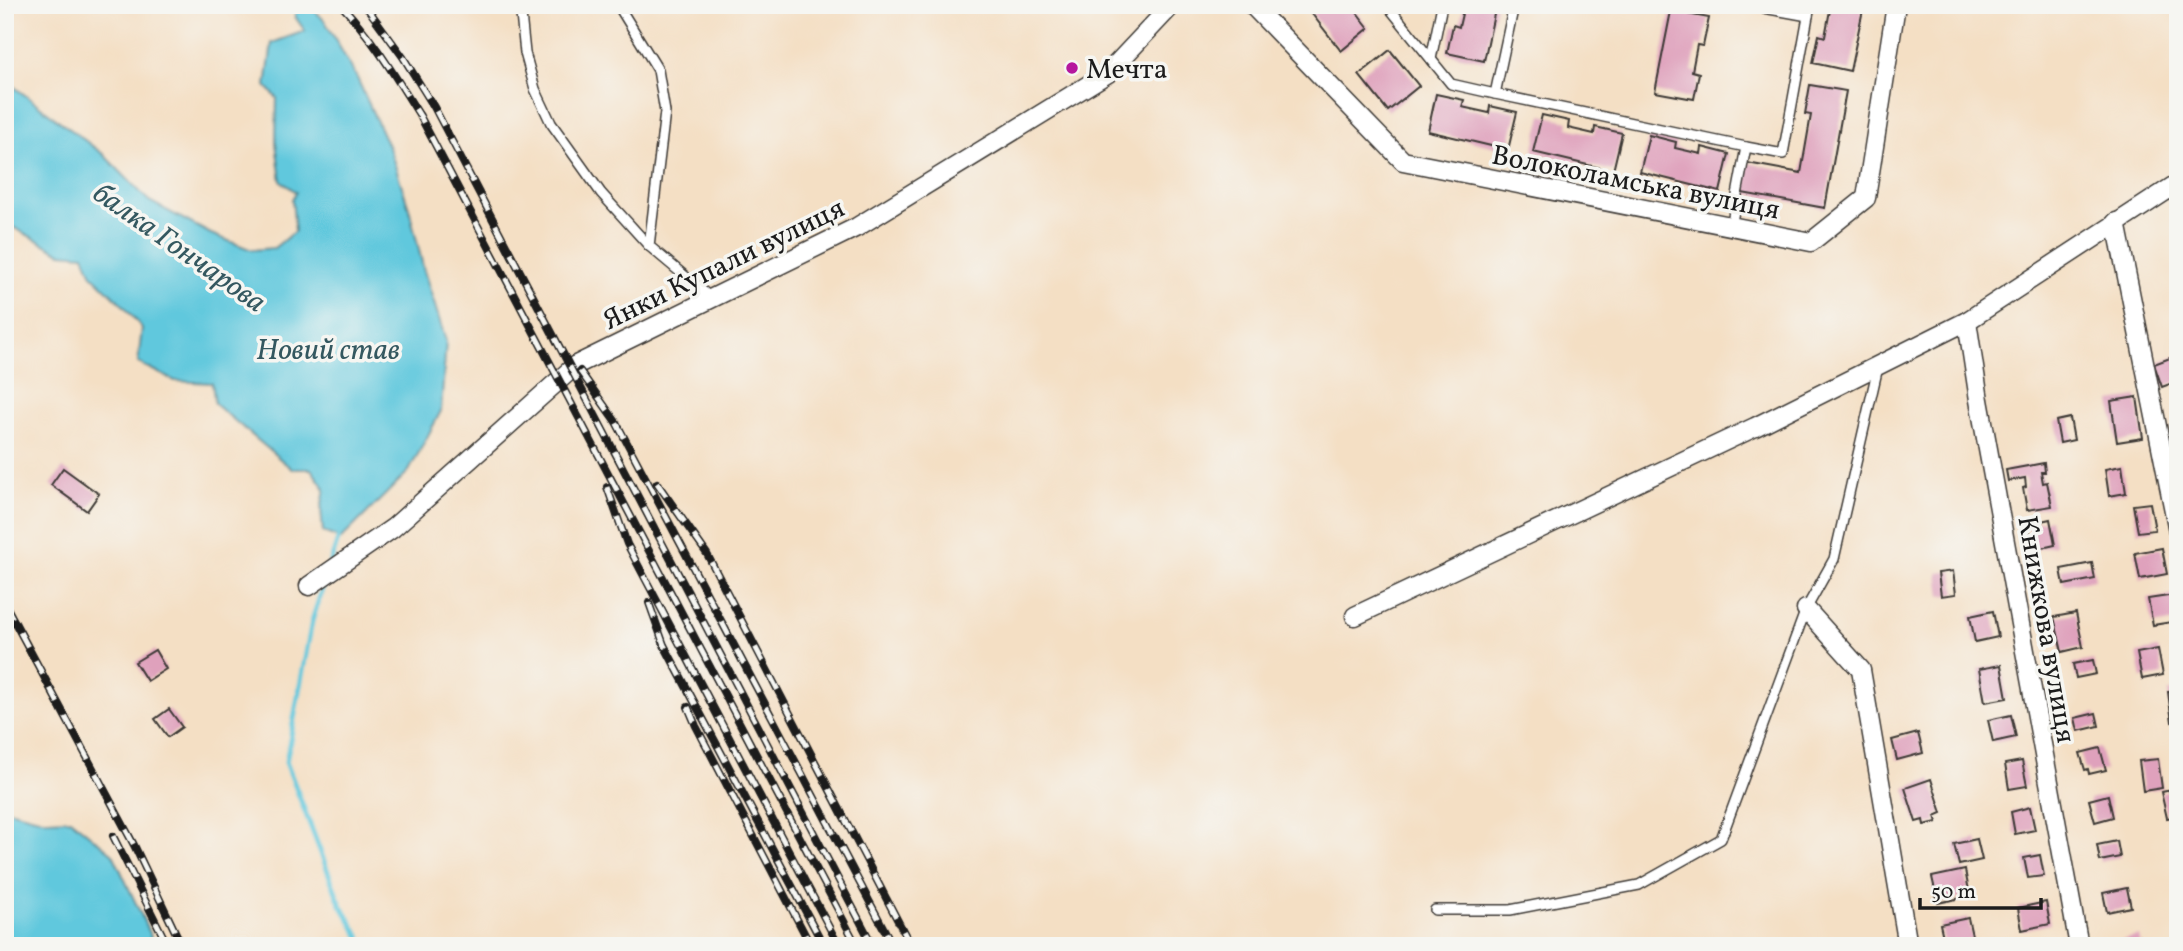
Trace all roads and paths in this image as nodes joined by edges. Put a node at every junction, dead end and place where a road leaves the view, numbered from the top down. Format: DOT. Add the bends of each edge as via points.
graph roads {
  1 [pos="520,5"];
  2 [pos="618,5"];
  3 [pos="1172,5"];
  4 [pos="1252,5"];
  5 [pos="1387,5"];
  6 [pos="1442,5"];
  7 [pos="1514,5"];
  8 [pos="1746,5"];
  9 [pos="1810,5"];
  10 [pos="1896,5"];
  11 [pos="1808,16"];
  12 [pos="1431,59"];
  13 [pos="1495,94"];
  14 [pos="1746,147"];
  15 [pos="2178,183"];
  16 [pos="2116,222"];
  17 [pos="1731,227"];
  18 [pos="649,246"];
  19 [pos="711,298"];
  20 [pos="1967,321"];
  21 [pos="1878,366"];
  22 [pos="2178,531"];
  23 [pos="309,586"];
  24 [pos="1806,609"];
  25 [pos="1355,616"];
  26 [pos="1435,910"];
  27 [pos="1908,946"];
  28 [pos="2079,946"];
  1 -- 18 [label="lane" via="528,65 551,122 601,193"];
  2 -- 18 [label="lane" via="658,70 665,112"];
  3 -- 19 [label="street, Янки Купали вулиця" via="1108,73 857,227"];
  4 -- 17 [label="street, Волоколамська вулиця" via="1403,161"];
  5 -- 12 [label="lane"];
  6 -- 12 [label="lane"];
  7 -- 13 [label="lane"];
  8 -- 11 [label="lane"];
  9 -- 11 [label="lane"];
  10 -- 17 [label="street, Волоколамська вулиця" via="1866,198 1811,242"];
  11 -- 14 [label="lane" via="1783,154"];
  12 -- 13 [label="lane" via="1451,84"];
  13 -- 14 [label="lane"];
  14 -- 17 [label="lane"];
  15 -- 16 [label="street"];
  16 -- 20 [label="street"];
  16 -- 22 [label="street"];
  18 -- 19 [label="lane"];
  19 -- 23 [label="street, Янки Купали вулиця" via="576,365 393,528"];
  20 -- 21 [label="street"];
  20 -- 28 [label="street, Книжкова вулиця"];
  21 -- 24 [label="lane" via="1834,559"];
  21 -- 25 [label="street"];
  24 -- 26 [label="lane" via="1721,839 1639,885 1510,910"];
  24 -- 27 [label="street" via="1861,670"];
}
